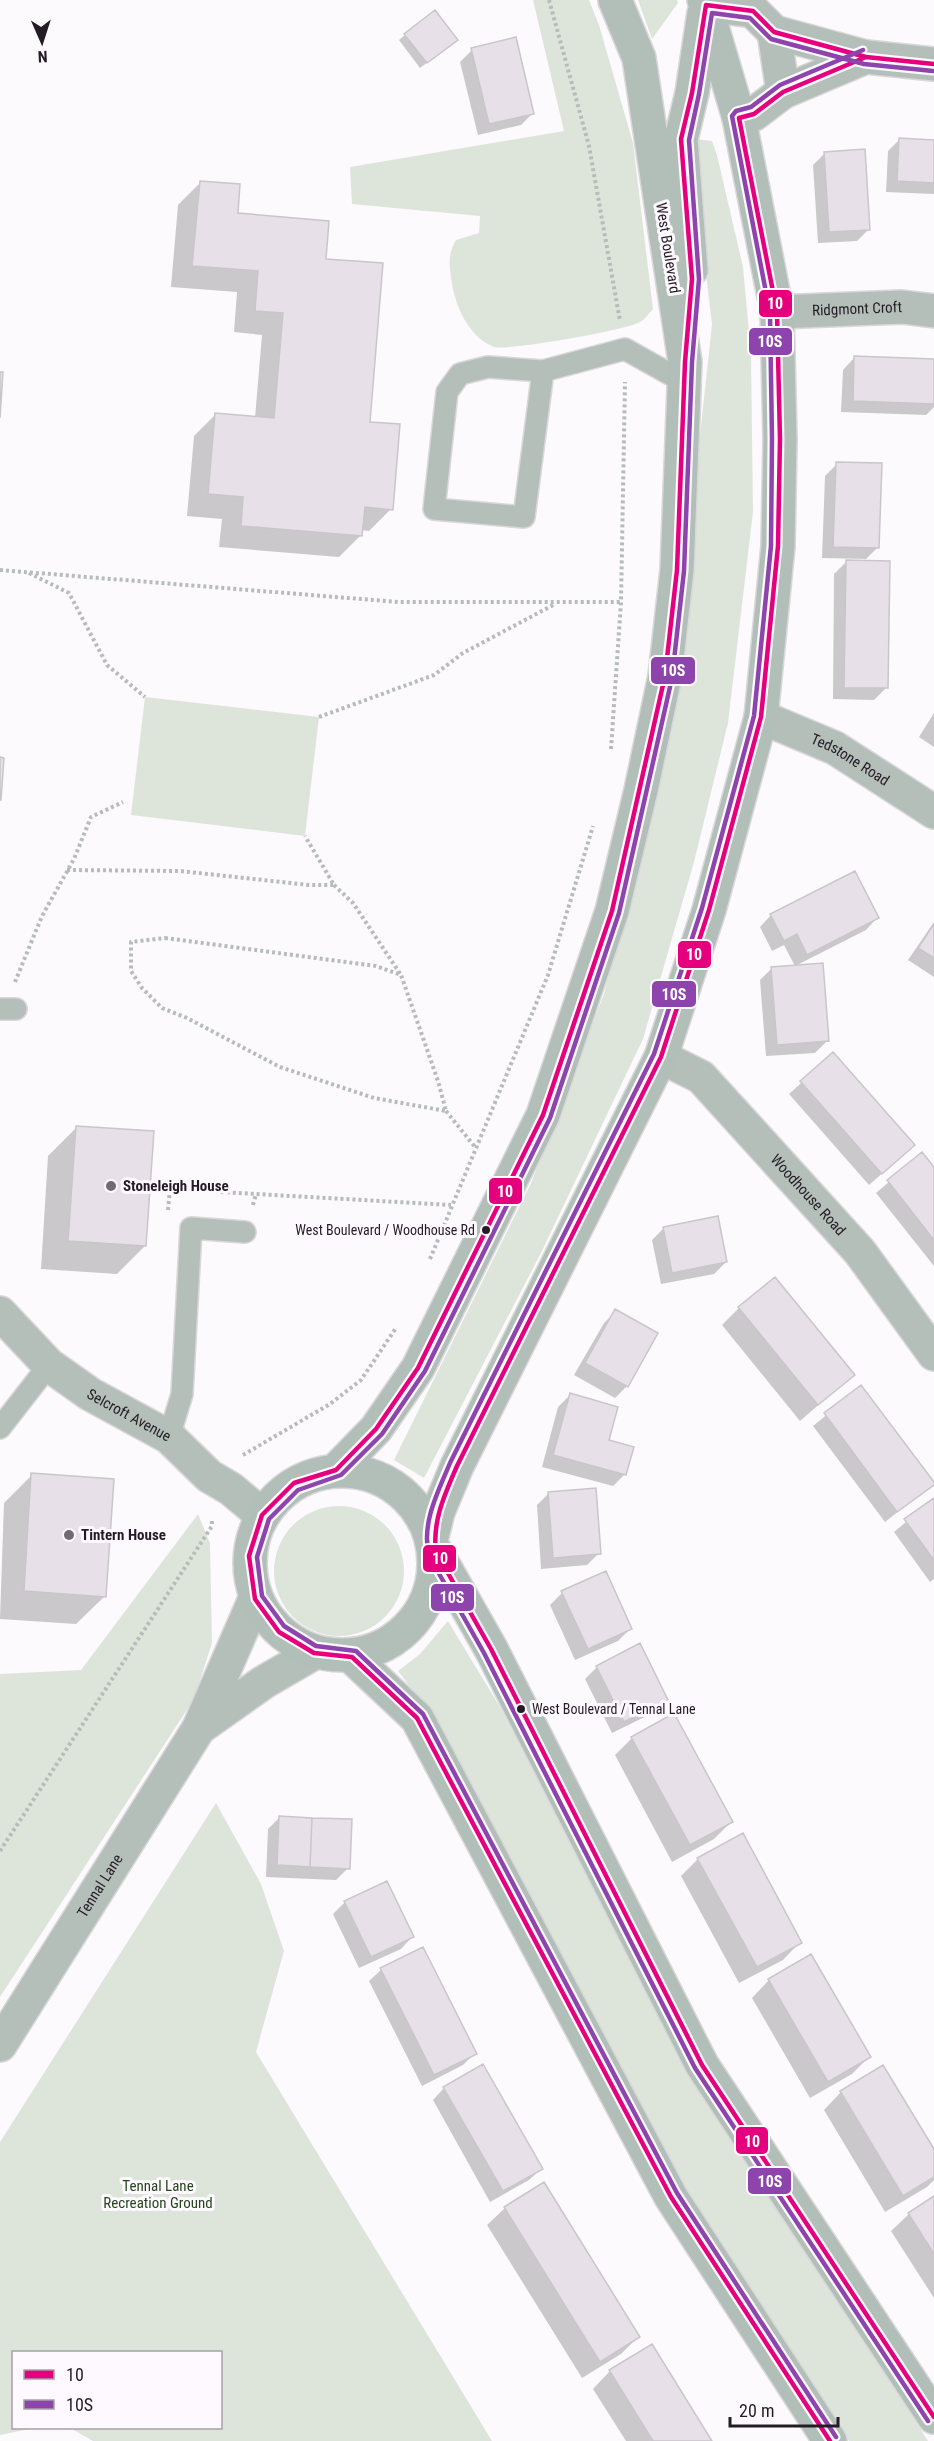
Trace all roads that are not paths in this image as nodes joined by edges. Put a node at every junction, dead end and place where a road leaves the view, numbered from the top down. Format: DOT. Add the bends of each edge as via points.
graph roads {
  1 [pos="615,0"];
  2 [pos="705,3"];
  3 [pos="774,32"];
  4 [pos="866,57"];
  5 [pos="639,58"];
  6 [pos="934,64"];
  7 [pos="783,92"];
  8 [pos="692,93"];
  9 [pos="739,118"];
  10 [pos="934,311"];
  11 [pos="777,312"];
  12 [pos="543,371"];
  13 [pos="685,372"];
  14 [pos="760,717"];
  15 [pos="934,812"];
  16 [pos="661,1057"];
  17 [pos="245,1232"];
  18 [pos="0,1313"];
  19 [pos="934,1354"];
  20 [pos="50,1365"];
  21 [pos="0,1428"];
  22 [pos="169,1437"];
  23 [pos="336,1470"];
  24 [pos="262,1515"];
  25 [pos="434,1544"];
  26 [pos="255,1599"];
  27 [pos="314,1653"];
  28 [pos="352,1657"];
  29 [pos="199,1728"];
  30 [pos="0,2045"];
  31 [pos="934,2417"];
  32 [pos="830,2441"];
  1 -- 5 [label="main road, West Boulevard"];
  2 -- 3 [label="street" via="753,11"];
  2 -- 8 [label="main road"];
  2 -- 9 [label="main road"];
  3 -- 4 [label="street"];
  3 -- 7 [label="street"];
  4 -- 6 [label="street"];
  4 -- 7 [label="street"];
  5 -- 8 [label="main road"];
  5 -- 13 [label="main road, West Boulevard"];
  7 -- 9 [label="street" via="754,114"];
  8 -- 9 [label="main road"];
  8 -- 13 [label="main road" via="681,139 692,279"];
  9 -- 11 [label="main road"];
  10 -- 11 [label="street, Ridgmont Croft" via="902,307"];
  11 -- 14 [label="main road" via="778,546"];
  12 -- 12 [label="lane" via="524,517 434,509 447,392 460,374 488,367"];
  12 -- 13 [label="lane" via="625,349"];
  13 -- 23 [label="main road, West Boulevard" via="677,570 664,676 642,790 612,910 543,1115 528,1146 418,1368 376,1429"];
  14 -- 15 [label="street, Tedstone Road" via="835,748"];
  14 -- 16 [label="main road" via="709,910"];
  16 -- 19 [label="street, Woodhouse Road" via="701,1077 860,1252"];
  16 -- 25 [label="main road" via="456,1466"];
  17 -- 22 [label="lane" via="191,1228 182,1395"];
  18 -- 20 [label="street, Selcroft Avenue"];
  20 -- 21 [label="lane"];
  20 -- 22 [label="street, Selcroft Avenue" via="90,1394"];
  22 -- 24 [label="street, Selcroft Avenue" via="209,1476"];
  23 -- 24 [label="main road" via="294,1483"];
  23 -- 25 [label="main road" via="377,1476 411,1500"];
  24 -- 26 [label="main road" via="249,1556"];
  25 -- 28 [label="main road" via="429,1600 398,1639"];
  25 -- 31 [label="main road" via="702,2065"];
  26 -- 27 [label="main road" via="279,1632"];
  26 -- 29 [label="street, Tennal Lane"];
  27 -- 28 [label="main road"];
  27 -- 29 [label="street, Tennal Lane" via="264,1682"];
  28 -- 32 [label="main road" via="417,1718 671,2197"];
  29 -- 30 [label="street, Tennal Lane"];
}
